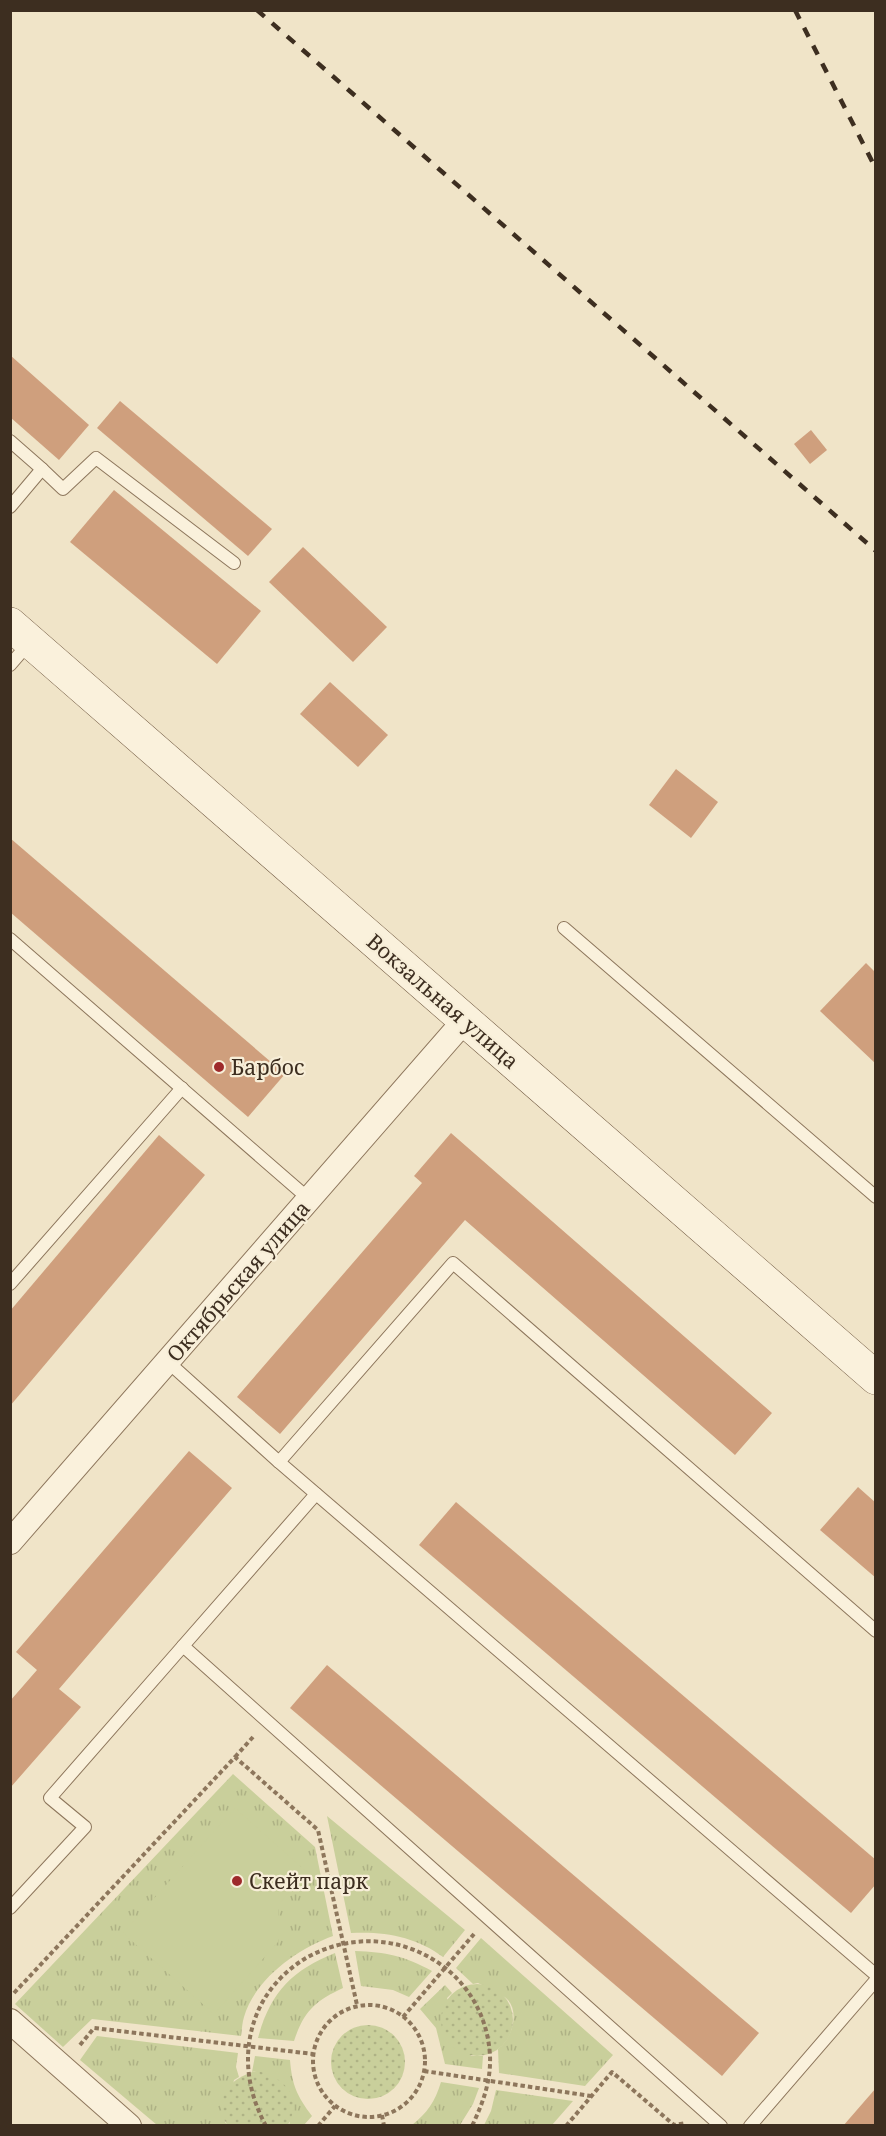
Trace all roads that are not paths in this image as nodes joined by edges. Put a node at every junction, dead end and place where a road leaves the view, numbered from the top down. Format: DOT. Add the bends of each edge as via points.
graph roads {
  1 [pos="10,441"];
  2 [pos="42,469"];
  3 [pos="10,507"];
  4 [pos="234,562"];
  5 [pos="17,644"];
  6 [pos="564,928"];
  7 [pos="10,939"];
  8 [pos="465,1020"];
  9 [pos="182,1088"];
  10 [pos="876,1197"];
  11 [pos="309,1199"];
  12 [pos="10,1284"];
  13 [pos="168,1362"];
  14 [pos="876,1378"];
  15 [pos="279,1462"];
  16 [pos="316,1494"];
  17 [pos="10,1542"];
  18 [pos="876,1631"];
  19 [pos="183,1646"];
  20 [pos="10,1908"];
  21 [pos="876,1975"];
  22 [pos="876,1980"];
  23 [pos="10,2021"];
  24 [pos="718,2123"];
  25 [pos="129,2126"];
  26 [pos="750,2126"];
  1 -- 2 [label="lane"];
  2 -- 3 [label="lane"];
  2 -- 4 [label="lane" via="63,489 96,458"];
  5 -- 8 [label="main road, Вокзальная улица"];
  6 -- 10 [label="lane"];
  7 -- 9 [label="lane"];
  8 -- 11 [label="street, Октябрьская улица"];
  8 -- 14 [label="main road, Вокзальная улица"];
  9 -- 11 [label="lane"];
  9 -- 12 [label="lane"];
  11 -- 13 [label="street, Октябрьская улица"];
  13 -- 15 [label="lane"];
  13 -- 17 [label="street, Октябрьская улица"];
  15 -- 16 [label="lane"];
  15 -- 18 [label="lane" via="453,1263"];
  16 -- 19 [label="lane"];
  16 -- 21 [label="lane"];
  19 -- 20 [label="lane" via="50,1798 85,1827"];
  19 -- 24 [label="lane"];
  22 -- 26 [label="lane"];
  23 -- 25 [label="street"];
}
